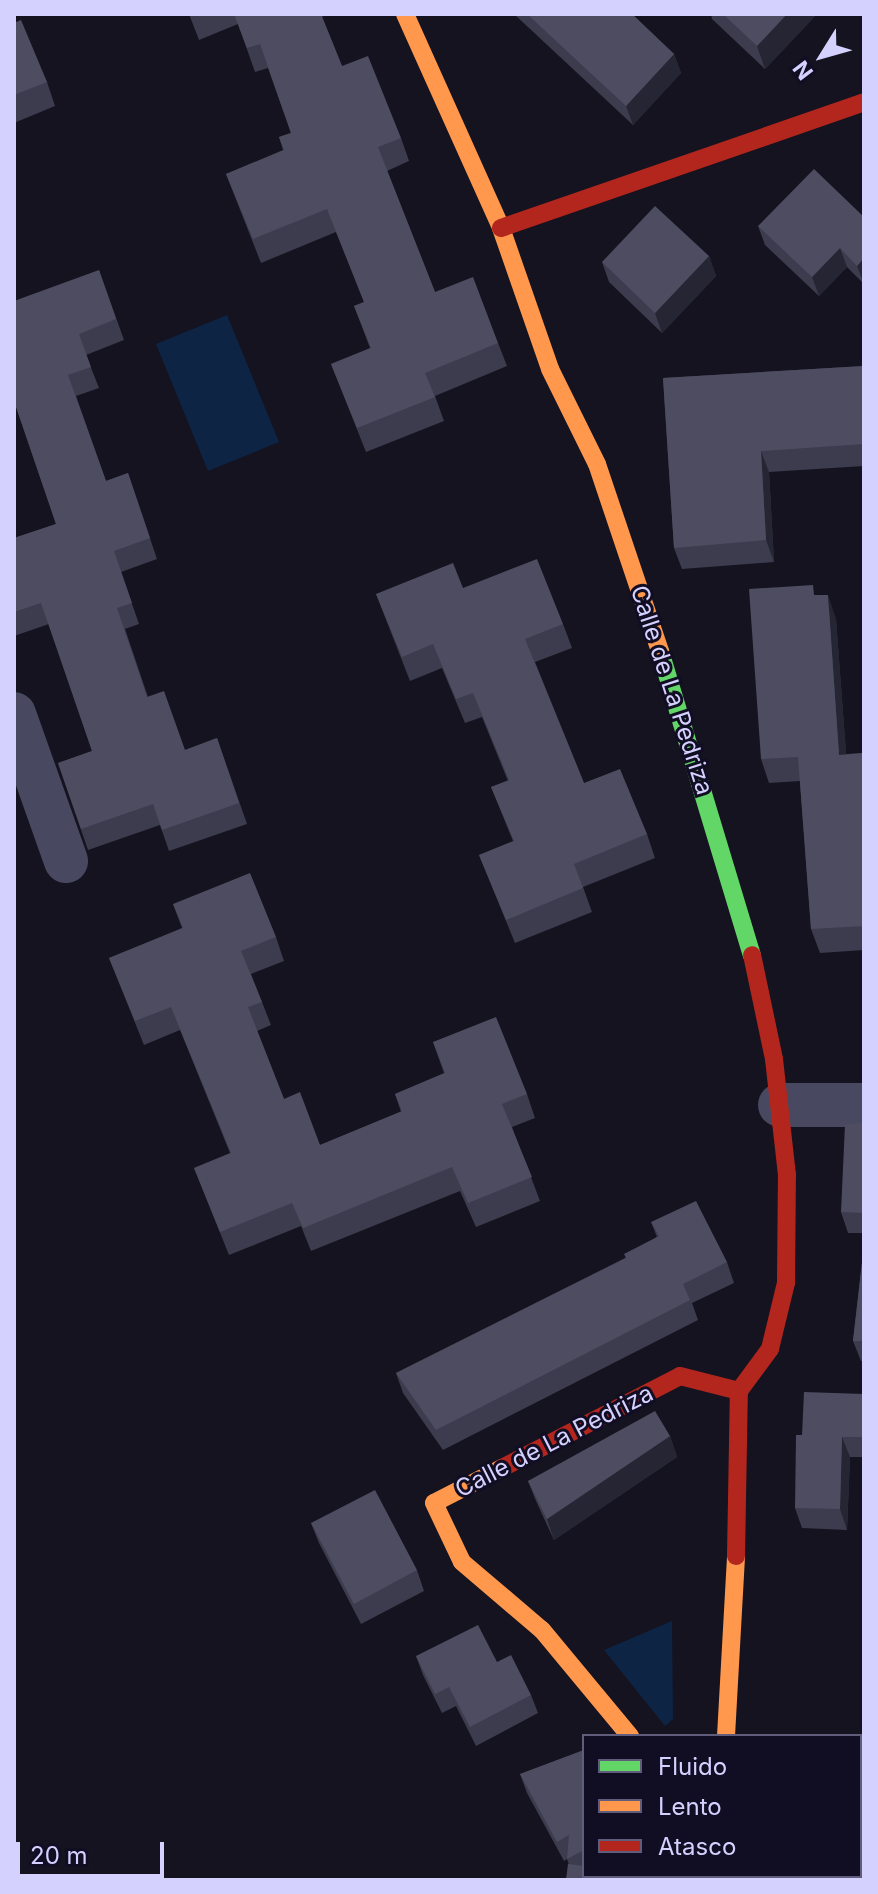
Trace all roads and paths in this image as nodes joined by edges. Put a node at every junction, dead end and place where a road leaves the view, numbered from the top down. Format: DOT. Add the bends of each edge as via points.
graph roads {
  1 [pos="405,14"];
  2 [pos="864,102"];
  3 [pos="501,228"];
  4 [pos="14,714"];
  5 [pos="66,861"];
  6 [pos="780,1105"];
  7 [pos="864,1105"];
  8 [pos="739,1391"];
  9 [pos="628,1734"];
  10 [pos="726,1734"];
  1 -- 3 [label="street, Calle de La Pedriza"];
  2 -- 3 [label="street"];
  3 -- 6 [label="street, Calle de La Pedriza" via="550,369 597,464 688,732 750,947"];
  4 -- 5 [label="street"];
  6 -- 7 [label="street"];
  6 -- 8 [label="street, Calle de La Pedriza" via="787,1175 786,1283 770,1349"];
  8 -- 9 [label="street, Calle de La Pedriza" via="680,1376 434,1503 462,1562 542,1630"];
  8 -- 10 [label="street" via="735,1617"];
}
